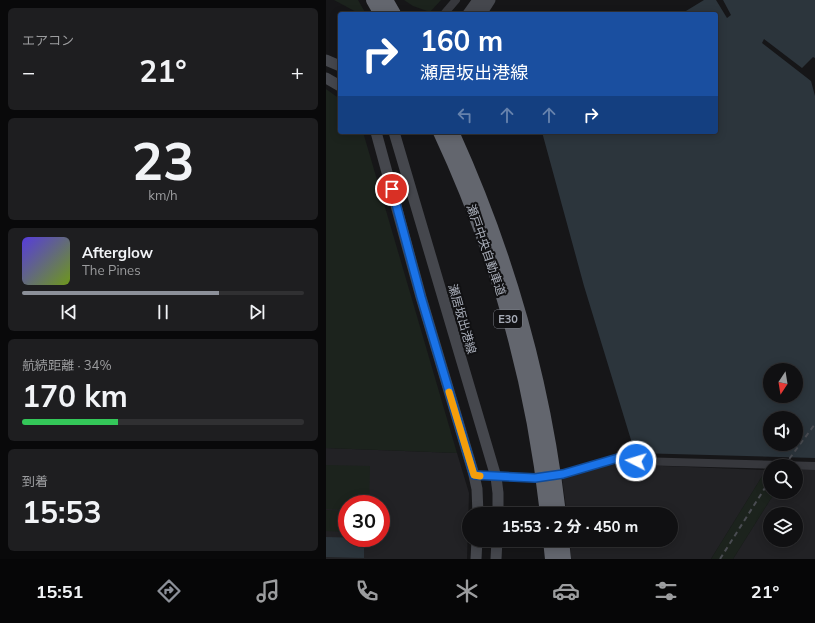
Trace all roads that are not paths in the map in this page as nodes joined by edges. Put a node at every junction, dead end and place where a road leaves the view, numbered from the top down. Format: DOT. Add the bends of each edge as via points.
graph roads {
  1 [pos="373,0"];
  2 [pos="386,0"];
  3 [pos="393,0"];
  4 [pos="456,0"];
  5 [pos="478,0"];
  6 [pos="490,0"];
  7 [pos="380,12"];
  8 [pos="393,12"];
  9 [pos="399,12"];
  10 [pos="446,12"];
  11 [pos="469,12"];
  12 [pos="482,12"];
  13 [pos="326,60"];
  14 [pos="338,64"];
  15 [pos="326,78"];
  16 [pos="338,85"];
  17 [pos="377,134"];
  18 [pos="395,134"];
  19 [pos="441,134"];
  20 [pos="453,134"];
  21 [pos="815,466"];
  22 [pos="474,475"];
  23 [pos="496,477"];
  24 [pos="478,507"];
  25 [pos="498,507"];
  26 [pos="546,507"];
  27 [pos="558,507"];
  28 [pos="477,547"];
  29 [pos="497,547"];
  30 [pos="551,547"];
  31 [pos="563,547"];
  32 [pos="476,559"];
  33 [pos="496,559"];
  34 [pos="552,559"];
  35 [pos="564,559"];
  1 -- 7 [label="highway"];
  2 -- 8 [label="highway"];
  3 -- 9 [label="street"];
  4 -- 10 [label="street"];
  5 -- 11 [label="main road"];
  6 -- 12 [label="main road"];
  13 -- 14 [label="main road"];
  15 -- 16 [label="main road"];
  17 -- 22 [label="main road" via="421,297"];
  18 -- 23 [label="main road, 瀬居坂出港線"];
  19 -- 26 [label="highway, 瀬戸中央自動車道 / E30, bridge" via="477,219 519,356 533,421"];
  20 -- 27 [label="highway, 瀬戸中央自動車道 / E30, bridge" via="488,216 530,351"];
  21 -- 23 [label="street" via="636,461 618,458 549,477"];
  22 -- 23 [label="street"];
  22 -- 24 [label="main road"];
  23 -- 25 [label="main road, 瀬居坂出港線"];
  28 -- 32 [label="main road"];
  29 -- 33 [label="main road"];
  30 -- 34 [label="highway"];
  31 -- 35 [label="highway"];
}
